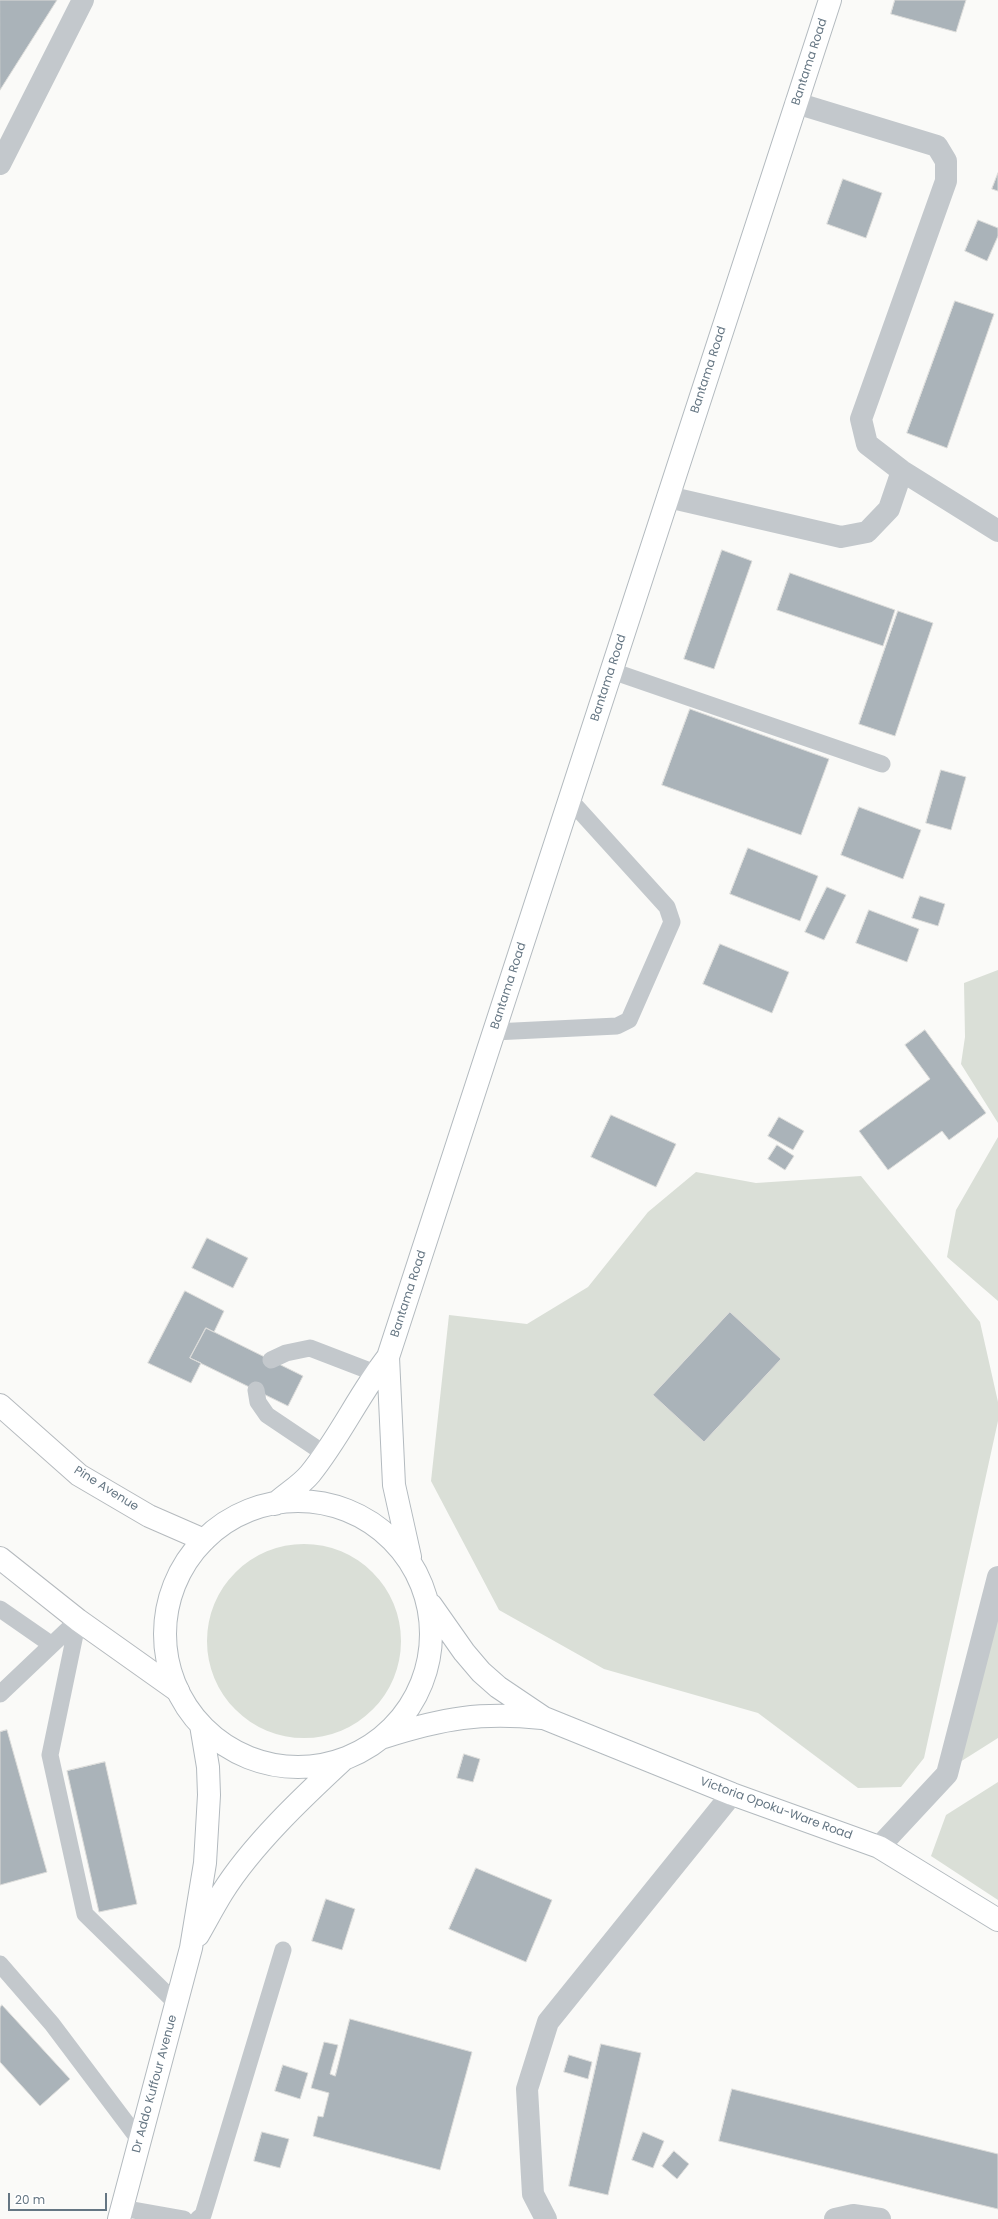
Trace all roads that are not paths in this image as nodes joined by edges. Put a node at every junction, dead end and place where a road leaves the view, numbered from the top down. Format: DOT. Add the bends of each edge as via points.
graph roads {
  1 [pos="83,0"];
  2 [pos="830,0"];
  3 [pos="796,103"];
  4 [pos="0,164"];
  5 [pos="902,471"];
  6 [pos="668,497"];
  7 [pos="998,531"];
  8 [pos="612,671"];
  9 [pos="882,764"];
  10 [pos="570,800"];
  11 [pos="494,1032"];
  12 [pos="388,1357"];
  13 [pos="271,1360"];
  14 [pos="375,1373"];
  15 [pos="256,1390"];
  16 [pos="0,1405"];
  17 [pos="325,1454"];
  18 [pos="275,1504"];
  19 [pos="204,1540"];
  20 [pos="0,1558"];
  21 [pos="412,1564"];
  22 [pos="998,1577"];
  23 [pos="427,1600"];
  24 [pos="0,1609"];
  25 [pos="78,1620"];
  26 [pos="52,1645"];
  27 [pos="178,1691"];
  28 [pos="0,1694"];
  29 [pos="544,1718"];
  30 [pos="201,1725"];
  31 [pos="380,1738"];
  32 [pos="347,1757"];
  33 [pos="732,1794"];
  34 [pos="879,1847"];
  35 [pos="998,1920"];
  36 [pos="191,1948"];
  37 [pos="283,1950"];
  38 [pos="0,1964"];
  39 [pos="176,2002"];
  40 [pos="140,2141"];
  41 [pos="120,2214"];
  42 [pos="184,2219"];
  43 [pos="198,2219"];
  44 [pos="546,2219"];
  45 [pos="835,2219"];
  46 [pos="880,2219"];
  1 -- 4 [label="street"];
  2 -- 3 [label="main road, Bantama Road"];
  3 -- 5 [label="street" via="937,146 946,161 946,181 861,419 868,444"];
  3 -- 6 [label="main road, Bantama Road"];
  5 -- 6 [label="street" via="889,509 867,532 841,537"];
  5 -- 7 [label="street"];
  6 -- 8 [label="main road, Bantama Road"];
  8 -- 9 [label="lane"];
  8 -- 10 [label="main road, Bantama Road"];
  10 -- 11 [label="main road, Bantama Road"];
  10 -- 11 [label="lane" via="667,907 672,922 629,1020 617,1026"];
  11 -- 12 [label="main road, Bantama Road"];
  12 -- 14 [label="main road"];
  12 -- 21 [label="main road" via="394,1485"];
  13 -- 14 [label="lane" via="286,1353 310,1348"];
  14 -- 17 [label="main road"];
  15 -- 17 [label="lane" via="258,1402 267,1415"];
  16 -- 19 [label="main road, Pine Avenue" via="79,1475 149,1516"];
  17 -- 18 [label="main road" via="309,1475"];
  18 -- 19 [label="main road" via="255,1508 237,1517"];
  18 -- 21 [label="main road" via="298,1501 320,1503 363,1517 382,1530"];
  19 -- 27 [label="main road" via="189,1558 169,1600 165,1624 166,1647 170,1670"];
  20 -- 25 [label="main road"];
  21 -- 23 [label="main road"];
  22 -- 34 [label="street" via="947,1774"];
  23 -- 29 [label="main road" via="481,1672 498,1687"];
  23 -- 31 [label="main road" via="431,1622 428,1665 410,1706"];
  24 -- 26 [label="lane"];
  25 -- 26 [label="lane"];
  25 -- 27 [label="main road"];
  25 -- 39 [label="lane" via="50,1755 85,1914"];
  26 -- 28 [label="lane"];
  27 -- 30 [label="main road"];
  29 -- 31 [label="main road" via="512,1715 466,1716 418,1726"];
  29 -- 33 [label="main road, Victoria Opoku-Ware Road"];
  30 -- 32 [label="main road" via="237,1752 280,1765 325,1764"];
  30 -- 36 [label="main road" via="208,1767 208,1828"];
  31 -- 32 [label="main road"];
  32 -- 36 [label="main road" via="304,1796 249,1858 223,1892"];
  33 -- 34 [label="main road, Victoria Opoku-Ware Road"];
  33 -- 44 [label="street" via="548,2022 528,2089 533,2194"];
  34 -- 35 [label="main road, Victoria Opoku-Ware Road"];
  36 -- 39 [label="main road, Dr Addo Kuffour Avenue"];
  37 -- 43 [label="lane" via="203,2215"];
  38 -- 40 [label="lane" via="56,2030"];
  39 -- 40 [label="main road, Dr Addo Kuffour Avenue"];
  40 -- 41 [label="main road, Dr Addo Kuffour Avenue"];
  41 -- 42 [label="lane"];
  45 -- 46 [label="street" via="853,2215"];
}
